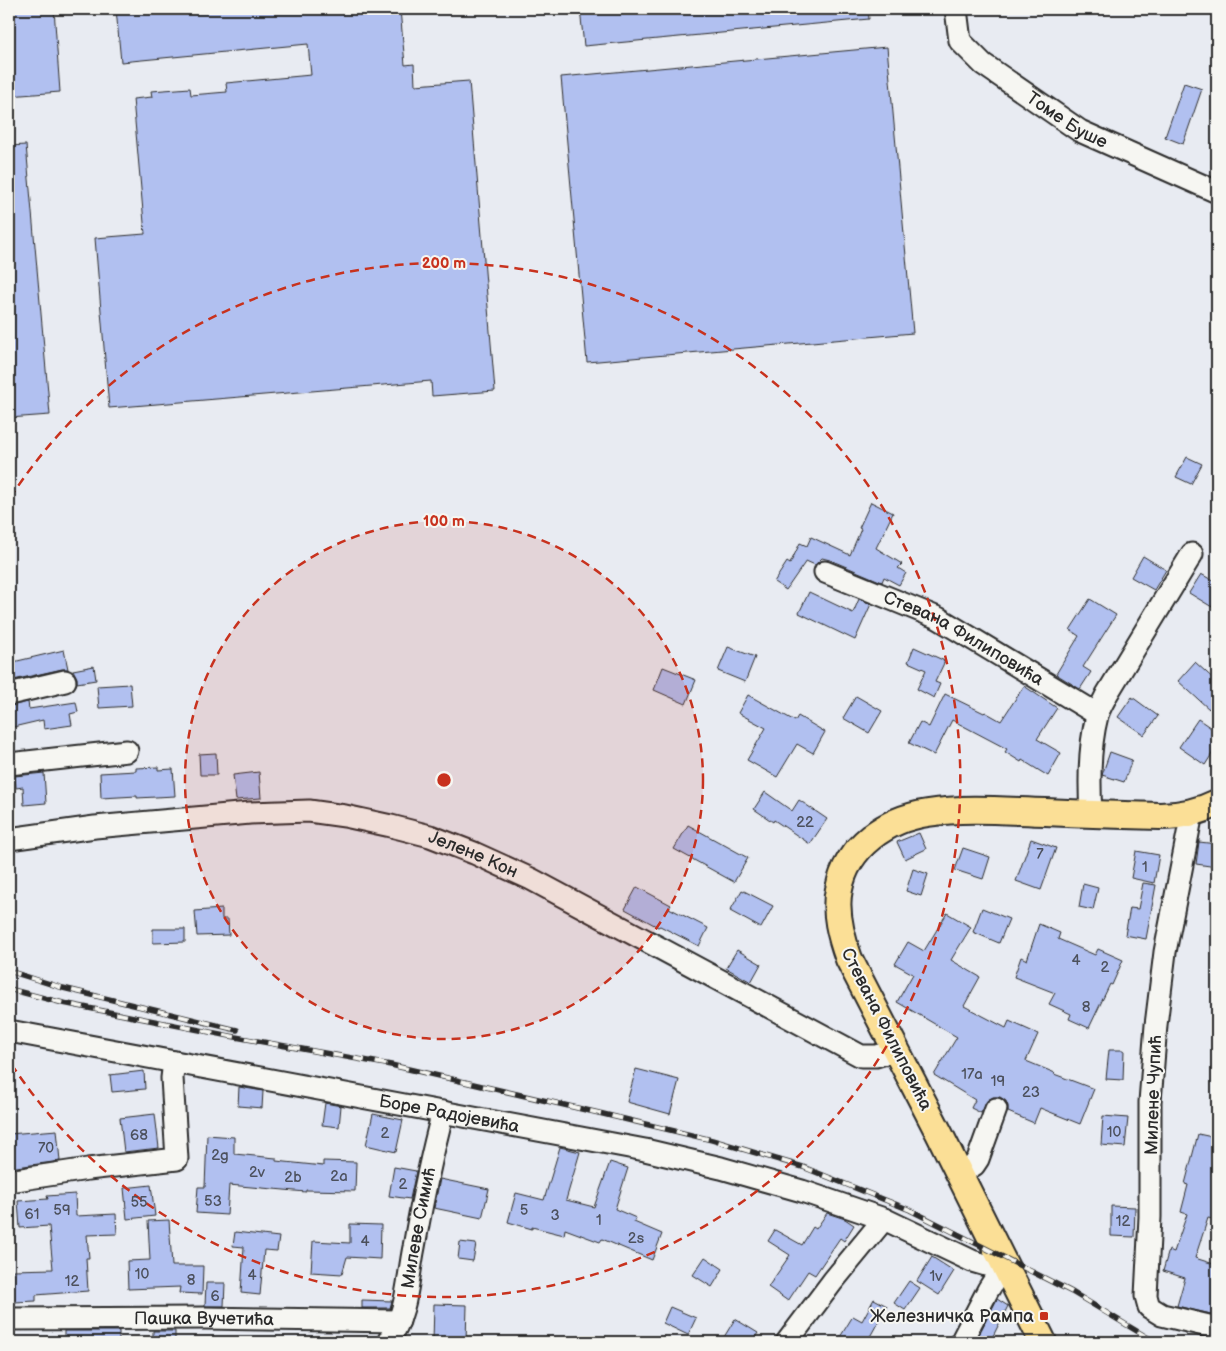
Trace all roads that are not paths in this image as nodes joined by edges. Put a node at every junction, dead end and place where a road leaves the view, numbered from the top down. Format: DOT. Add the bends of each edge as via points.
graph roads {
  1 [pos="956,9"];
  2 [pos="1217,192"];
  3 [pos="1192,554"];
  4 [pos="825,572"];
  5 [pos="65,681"];
  6 [pos="9,694"];
  7 [pos="1097,714"];
  8 [pos="127,751"];
  9 [pos="9,764"];
  10 [pos="1217,803"];
  11 [pos="1091,813"];
  12 [pos="1192,813"];
  13 [pos="9,839"];
  14 [pos="9,1031"];
  15 [pos="896,1050"];
  16 [pos="174,1062"];
  17 [pos="996,1109"];
  18 [pos="443,1112"];
  19 [pos="960,1174"];
  20 [pos="9,1181"];
  21 [pos="884,1219"];
  22 [pos="1004,1265"];
  23 [pos="9,1319"];
  24 [pos="399,1321"];
  25 [pos="1217,1328"];
  26 [pos="388,1342"];
  27 [pos="787,1342"];
  28 [pos="961,1342"];
  29 [pos="1042,1342"];
  1 -- 2 [label="street, Томе Буше" via="960,41 983,64 1080,131"];
  3 -- 7 [label="street"];
  4 -- 7 [label="street, Стевана Филиповића" via="938,618"];
  5 -- 6 [label="street"];
  7 -- 11 [label="street" via="1089,778"];
  8 -- 9 [label="street"];
  10 -- 12 [label="main road, Стевана Филиповића"];
  11 -- 12 [label="main road, Стевана Филиповића" via="1160,816"];
  11 -- 15 [label="main road, Стевана Филиповића" via="975,809 927,813 877,831 867,839 846,866 838,890 841,938"];
  12 -- 25 [label="street, Милене Чупић" via="1164,952 1156,1025 1150,1102 1146,1296 1149,1307 1162,1315"];
  13 -- 15 [label="street, Јелене Кон" via="96,827 250,813 310,811 391,826 430,836 531,879 861,1056 876,1056"];
  14 -- 16 [label="street, Боре Радојевића"];
  15 -- 19 [label="main road, Стевана Филиповића"];
  16 -- 18 [label="street, Боре Радојевића"];
  16 -- 20 [label="street" via="177,1159"];
  17 -- 19 [label="street" via="978,1159"];
  18 -- 21 [label="street, Боре Радојевића" via="645,1150 711,1166 802,1191"];
  18 -- 24 [label="street, Милеве Симић" via="424,1192 404,1310"];
  19 -- 22 [label="main road, Стевана Филиповића"];
  21 -- 22 [label="street, Боре Радојевића" via="972,1261 989,1266"];
  21 -- 27 [label="street"];
  22 -- 28 [label="street"];
  22 -- 29 [label="main road, Стевана Филиповића"];
  23 -- 24 [label="street, Пашка Вучетића"];
  24 -- 26 [label="street, Милеве Симић"];
}
